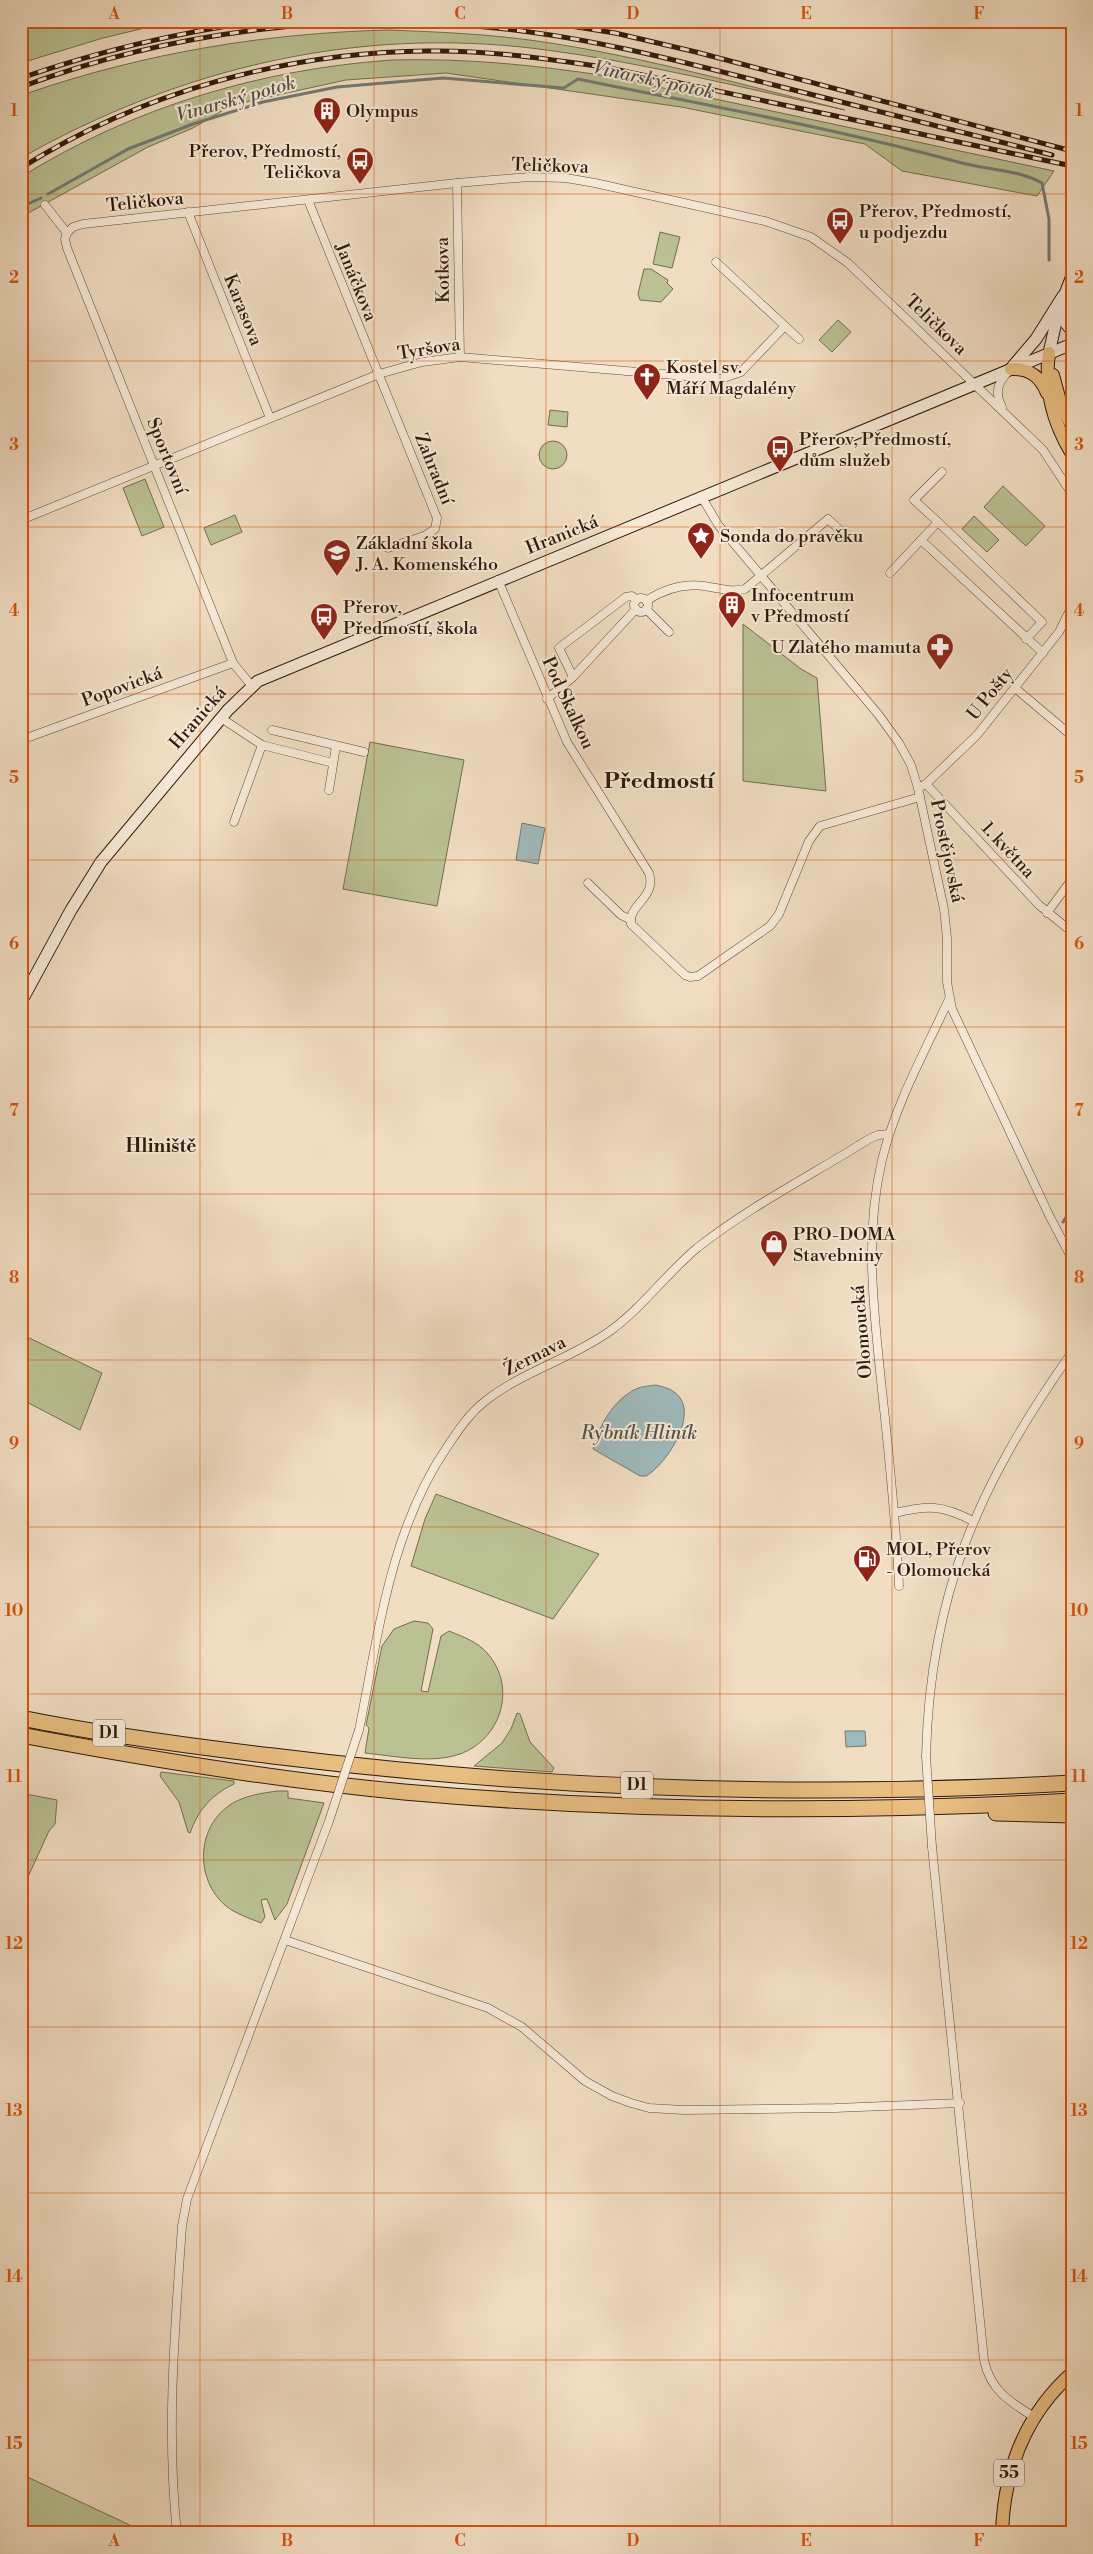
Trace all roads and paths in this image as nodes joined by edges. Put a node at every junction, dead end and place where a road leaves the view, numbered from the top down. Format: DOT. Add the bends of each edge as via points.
graph roads {
  1 [pos="457,183"];
  2 [pos="308,200"];
  3 [pos="45,205"];
  4 [pos="188,212"];
  5 [pos="67,233"];
  6 [pos="716,262"];
  7 [pos="1072,276"];
  8 [pos="1063,296"];
  9 [pos="785,326"];
  10 [pos="1072,331"];
  11 [pos="798,339"];
  12 [pos="1072,344"];
  13 [pos="1049,353"];
  14 [pos="460,357"];
  15 [pos="1011,369"];
  16 [pos="379,374"];
  17 [pos="974,383"];
  18 [pos="1049,398"];
  19 [pos="1009,417"];
  20 [pos="270,418"];
  21 [pos="1072,427"];
  22 [pos="1072,454"];
  23 [pos="155,465"];
  24 [pos="942,472"];
  25 [pos="1072,494"];
  26 [pos="701,496"];
  27 [pos="21,520"];
  28 [pos="938,522"];
  29 [pos="842,532"];
  30 [pos="921,540"];
  31 [pos="388,548"];
  32 [pos="890,573"];
  33 [pos="762,577"];
  34 [pos="498,580"];
  35 [pos="636,600"];
  36 [pos="646,605"];
  37 [pos="1072,606"];
  38 [pos="636,609"];
  39 [pos="669,632"];
  40 [pos="1026,639"];
  41 [pos="1043,654"];
  42 [pos="233,663"];
  43 [pos="573,677"];
  44 [pos="252,686"];
  45 [pos="1015,688"];
  46 [pos="547,699"];
  47 [pos="221,718"];
  48 [pos="272,730"];
  49 [pos="1072,736"];
  50 [pos="21,740"];
  51 [pos="262,745"];
  52 [pos="336,746"];
  53 [pos="364,752"];
  54 [pos="333,763"];
  55 [pos="926,784"];
  56 [pos="918,788"];
  57 [pos="329,790"];
  58 [pos="920,797"];
  59 [pos="234,822"];
  60 [pos="1072,879"];
  61 [pos="588,883"];
  62 [pos="1048,912"];
  63 [pos="630,920"];
  64 [pos="1072,932"];
  65 [pos="949,999"];
  66 [pos="21,1002"];
  67 [pos="889,1134"];
  68 [pos="1071,1258"];
  69 [pos="1072,1352"];
  70 [pos="895,1513"];
  71 [pos="973,1521"];
  72 [pos="900,1586"];
  73 [pos="21,1718"];
  74 [pos="21,1735"];
  75 [pos="1072,1782"];
  76 [pos="1072,1801"];
  77 [pos="907,1808"];
  78 [pos="1072,1815"];
  79 [pos="285,1940"];
  80 [pos="960,2104"];
  81 [pos="1072,2373"];
  82 [pos="1034,2417"];
  83 [pos="177,2533"];
  84 [pos="1002,2533"];
  1 -- 2 [label="street, Teličkova"];
  1 -- 14 [label="street, Kotkova"];
  1 -- 17 [label="street, Teličkova" via="529,177 581,180 722,211 803,233 848,263"];
  2 -- 4 [label="street, Teličkova"];
  2 -- 16 [label="street, Janáčkova"];
  3 -- 5 [label="street"];
  4 -- 5 [label="street, Teličkova" via="82,224"];
  4 -- 20 [label="street, Karasova"];
  5 -- 23 [label="street, Sportovní" via="64,240 67,248"];
  6 -- 9 [label="street"];
  7 -- 8 [label="main road"];
  8 -- 10 [label="main road" via="1063,316"];
  8 -- 13 [label="main road"];
  8 -- 15 [label="main road" via="1036,339"];
  9 -- 11 [label="street"];
  9 -- 14 [label="street, Tyršova" via="741,372 721,379"];
  12 -- 13 [label="main road, Hranická"];
  13 -- 15 [label="main road, Hranická"];
  13 -- 18 [label="main road"];
  13 -- 21 [label="main road" via="1060,402"];
  14 -- 16 [label="street, Tyršova" via="422,362"];
  15 -- 17 [label="main road, Hranická"];
  15 -- 18 [label="main road" via="1022,369 1034,375"];
  15 -- 19 [label="street" via="997,391"];
  16 -- 20 [label="street, Tyršova"];
  16 -- 31 [label="street, Zahradní" via="437,518 435,529 424,536"];
  17 -- 19 [label="street"];
  17 -- 26 [label="main road, Hranická"];
  18 -- 22 [label="main road"];
  19 -- 25 [label="street" via="1052,461"];
  20 -- 23 [label="street, Tyršova"];
  23 -- 27 [label="street, Tyršova"];
  23 -- 42 [label="street, Sportovní"];
  24 -- 28 [label="street" via="914,500"];
  26 -- 33 [label="street, Prostějovská" via="719,526"];
  26 -- 34 [label="main road, Hranická"];
  28 -- 30 [label="street"];
  28 -- 40 [label="street" via="1042,622"];
  29 -- 33 [label="street" via="828,519"];
  30 -- 32 [label="street"];
  30 -- 40 [label="street"];
  33 -- 36 [label="street" via="741,590 684,586 663,591"];
  33 -- 56 [label="street, Prostějovská" via="893,733 911,765"];
  34 -- 44 [label="main road, Hranická" via="266,676"];
  34 -- 46 [label="street, Pod Skalkou"];
  35 -- 36 [label="street" via="642,599"];
  35 -- 38 [label="street"];
  35 -- 43 [label="street" via="632,596 626,597 559,648"];
  36 -- 38 [label="street" via="641,612"];
  36 -- 39 [label="street"];
  37 -- 41 [label="street, U Pošty"];
  38 -- 43 [label="street"];
  40 -- 41 [label="street"];
  41 -- 45 [label="street, U Pošty"];
  42 -- 44 [label="street, Sportovní"];
  42 -- 50 [label="street, Popovická"];
  43 -- 46 [label="street"];
  44 -- 47 [label="main road, Hranická"];
  45 -- 49 [label="street"];
  45 -- 55 [label="street, U Pošty" via="972,740"];
  46 -- 63 [label="street, Pod Skalkou" via="578,762 649,873 649,889"];
  47 -- 51 [label="street"];
  47 -- 66 [label="main road, Hranická" via="102,862 71,910"];
  48 -- 52 [label="street"];
  51 -- 54 [label="street"];
  51 -- 59 [label="street"];
  52 -- 53 [label="street"];
  52 -- 54 [label="street"];
  54 -- 57 [label="street"];
  55 -- 56 [label="street, U Pošty"];
  55 -- 62 [label="street, 1. května"];
  56 -- 58 [label="street, Prostějovská"];
  58 -- 63 [label="street" via="820,826 809,841 779,914 770,926 698,976 690,977 680,971 636,931"];
  58 -- 65 [label="street, Prostějovská" via="945,917"];
  60 -- 62 [label="street"];
  61 -- 63 [label="street"];
  62 -- 64 [label="street, 1. května"];
  65 -- 67 [label="street, Olomoucká" via="906,1089"];
  65 -- 68 [label="street, Prostějovská"];
  67 -- 70 [label="street, Olomoucká" via="876,1197 871,1264"];
  67 -- 79 [label="street, Žernava, bridge" via="869,1139 720,1232 680,1264 610,1331 588,1346 502,1390 466,1420 436,1463 405,1527 392,1568 359,1730"];
  69 -- 71 [label="street" via="1006,1452"];
  70 -- 71 [label="street" via="924,1506 937,1507"];
  70 -- 72 [label="street, Olomoucká"];
  71 -- 80 [label="street, bridge" via="952,1577 937,1638 930,1682 926,1756 932,1847"];
  73 -- 75 [label="highway, D1" via="197,1747 370,1768 509,1780 842,1790"];
  74 -- 77 [label="highway, D1" via="208,1767 404,1792 602,1806"];
  76 -- 77 [label="highway, D1"];
  77 -- 78 [label="highway"];
  79 -- 80 [label="street" via="488,2008 522,2027 585,2081 612,2096 649,2108"];
  79 -- 83 [label="street, Žernava" via="187,2199 182,2226 171,2420"];
  80 -- 82 [label="street" via="985,2366 996,2390"];
  81 -- 82 [label="main road"];
  82 -- 84 [label="main road, 55" via="1009,2474 1003,2502"];
}
